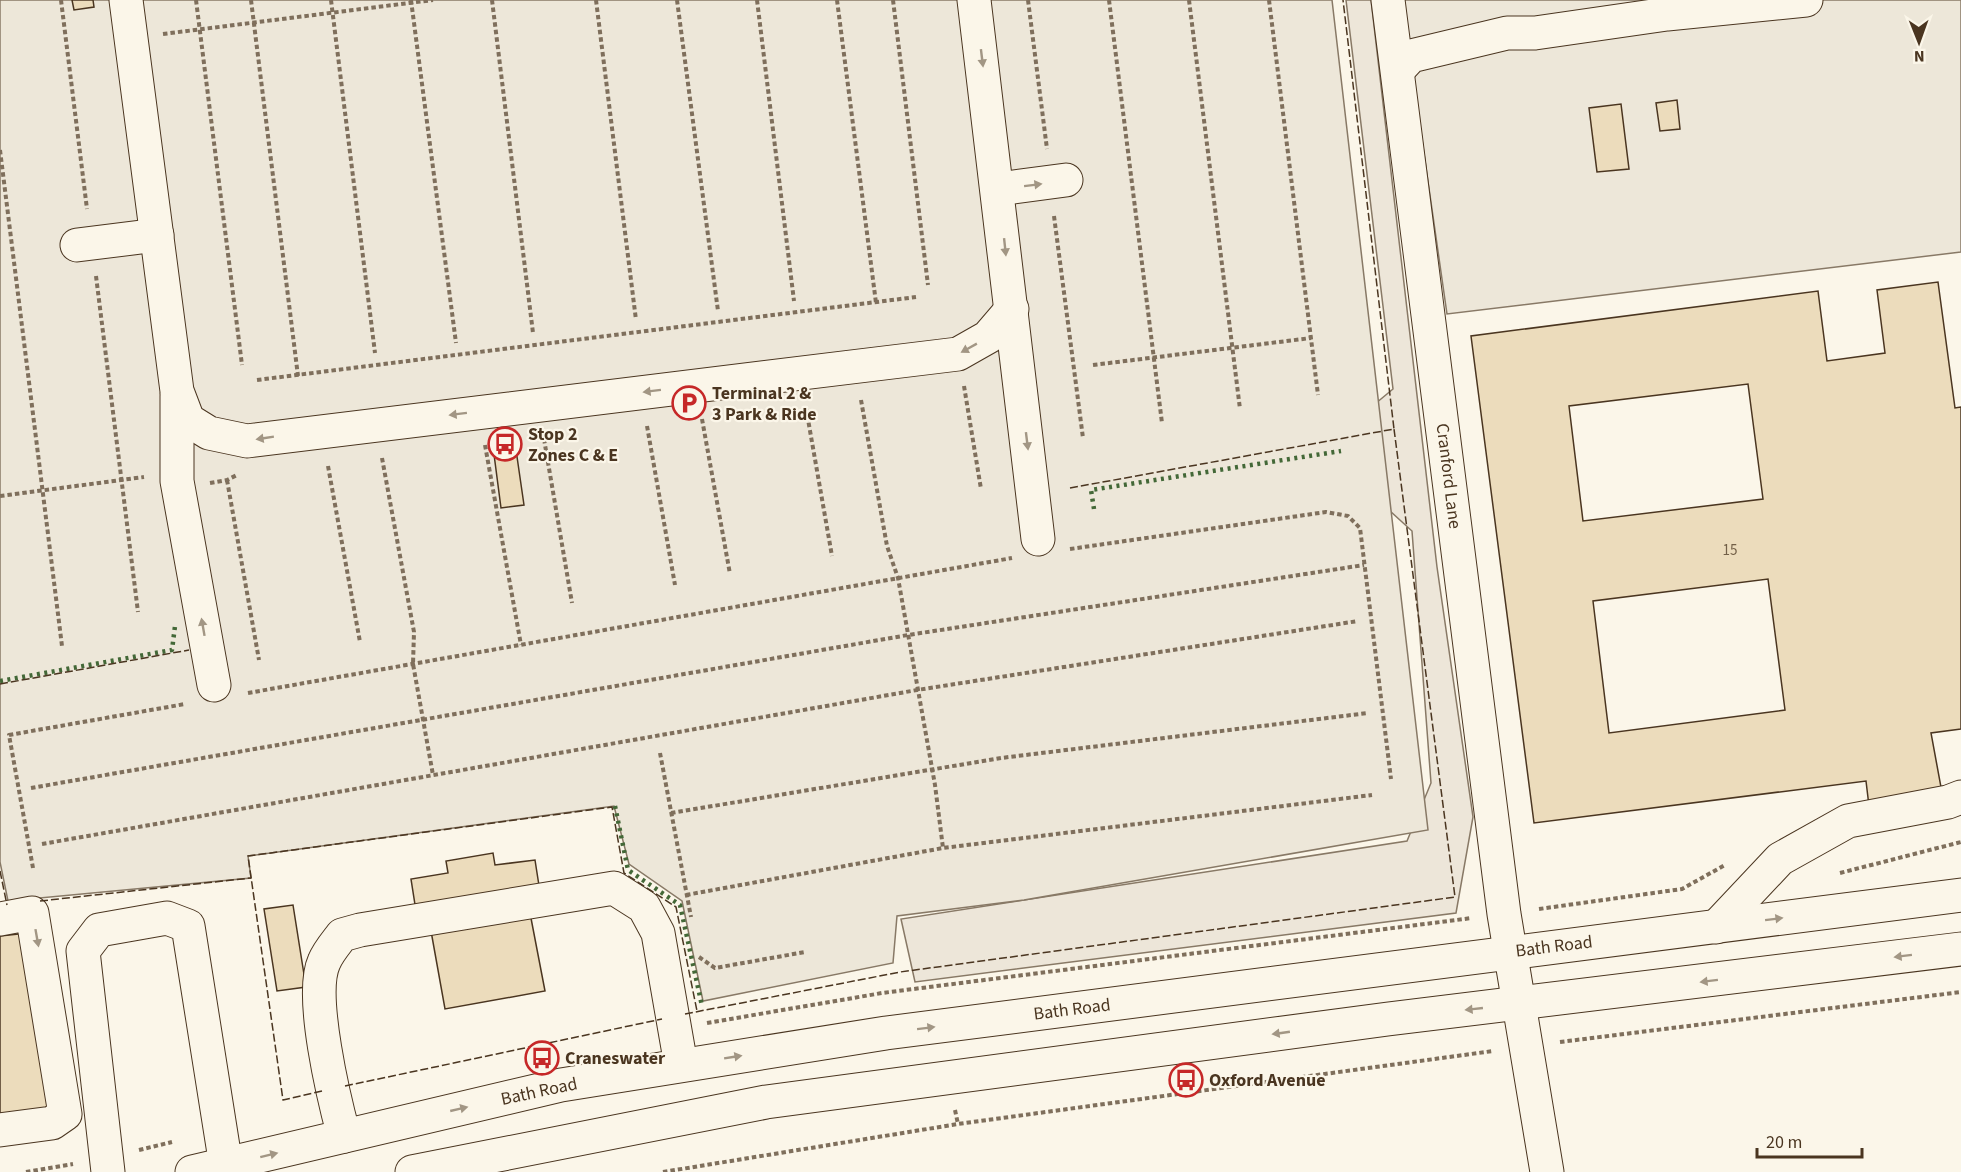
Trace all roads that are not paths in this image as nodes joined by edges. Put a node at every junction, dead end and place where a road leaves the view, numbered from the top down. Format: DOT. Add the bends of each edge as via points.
graph roads {
  1 [pos="126,0"];
  2 [pos="974,0"];
  3 [pos="1388,0"];
  4 [pos="1806,0"];
  5 [pos="1398,70"];
  6 [pos="1066,180"];
  7 [pos="999,189"];
  8 [pos="157,235"];
  9 [pos="84,244"];
  10 [pos="1012,309"];
  11 [pos="177,391"];
  12 [pos="1040,549"];
  13 [pos="216,694"];
  14 [pos="1961,797"];
  15 [pos="1961,895"];
  16 [pos="0,919"];
  17 [pos="1716,927"];
  18 [pos="1961,949"];
  19 [pos="1510,951"];
  20 [pos="1519,1004"];
  21 [pos="681,1065"];
  22 [pos="0,1130"];
  23 [pos="344,1136"];
  24 [pos="226,1169"];
  25 [pos="108,1172"];
  26 [pos="192,1172"];
  27 [pos="412,1172"];
  28 [pos="1547,1172"];
  1 -- 8 [label="main road"];
  2 -- 7 [label="main road, one-way"];
  3 -- 5 [label="main road, Cranford Lane"];
  4 -- 5 [label="main road" via="1535,33 1507,33 1411,56"];
  5 -- 19 [label="main road, Cranford Lane"];
  7 -- 6 [label="main road, one-way"];
  7 -- 10 [label="main road, one-way"];
  8 -- 9 [label="main road"];
  8 -- 11 [label="main road"];
  10 -- 11 [label="main road, one-way" via="988,337 958,354 247,441 209,433 188,420"];
  10 -- 12 [label="main road, one-way"];
  13 -- 11 [label="main road, one-way" via="177,481"];
  14 -- 17 [label="main road" via="1848,821 1779,859"];
  17 -- 15 [label="main road, Bath Road, one-way"];
  16 -- 22 [label="main road, one-way" via="32,913 65,1114 52,1123"];
  17 -- 19 [label="main road, Bath Road"];
  18 -- 20 [label="main road, one-way"];
  19 -- 20 [label="main road"];
  21 -- 19 [label="main road, Bath Road, one-way" via="898,1031"];
  20 -- 27 [label="main road, one-way" via="766,1102"];
  20 -- 28 [label="main road"];
  23 -- 21 [label="main road, Bath Road, one-way" via="561,1085"];
  21 -- 23 [label="main road" via="658,933 644,907 614,888 360,930 342,935 323,963 318,993"];
  24 -- 23 [label="main road, Bath Road, one-way"];
  24 -- 25 [label="main road" via="188,926 167,918 99,930 83,951"];
  24 -- 26 [label="main road, Bath Road"];
}
